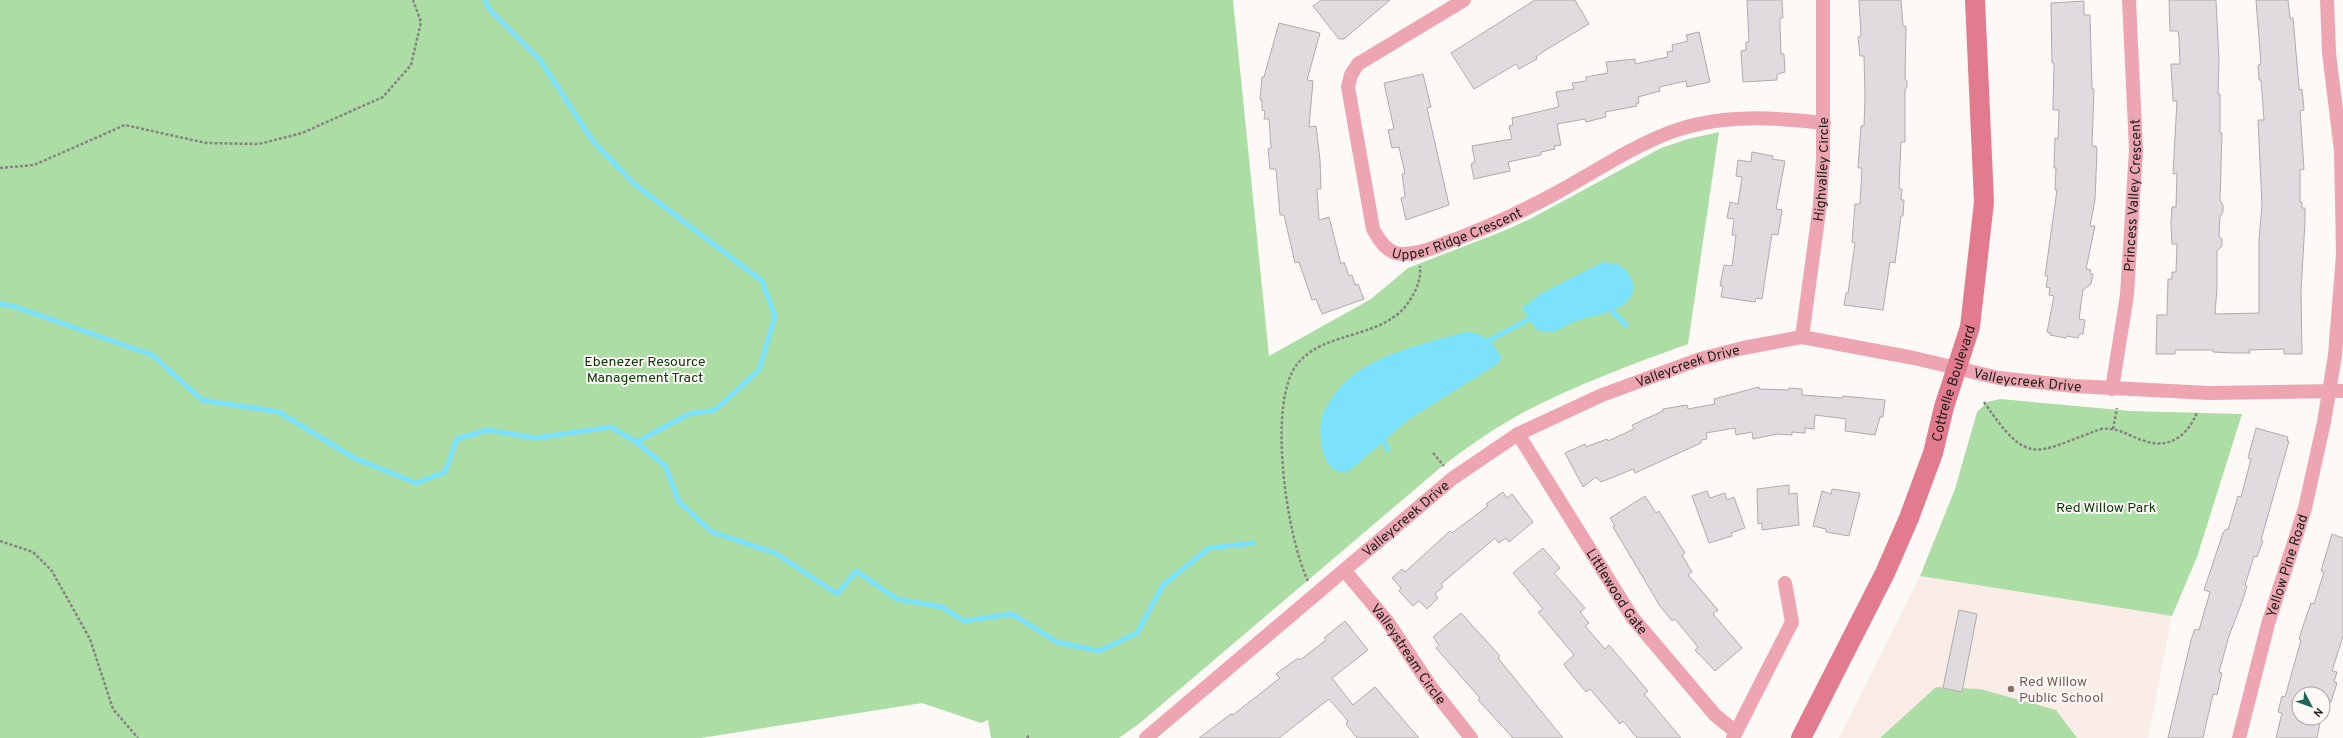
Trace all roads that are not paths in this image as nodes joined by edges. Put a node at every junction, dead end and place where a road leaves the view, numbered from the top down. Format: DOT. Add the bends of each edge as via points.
graph roads {
  1 [pos="1464,0"];
  2 [pos="1823,0"];
  3 [pos="1975,0"];
  4 [pos="2129,0"];
  5 [pos="2327,0"];
  6 [pos="1824,123"];
  7 [pos="1802,338"];
  8 [pos="1957,368"];
  9 [pos="2112,389"];
  10 [pos="2336,392"];
  11 [pos="1518,434"];
  12 [pos="1344,570"];
  13 [pos="1785,583"];
  14 [pos="1735,735"];
  15 [pos="1146,738"];
  16 [pos="1471,738"];
  17 [pos="1801,738"];
  18 [pos="2239,738"];
  1 -- 6 [label="street, Upper Ridge Crescent" via="1358,64 1351,75 1348,87 1373,229 1379,241 1389,250 1400,254 1416,253 1435,247 1502,221 1628,152 1672,132 1714,121 1730,120 1797,120"];
  2 -- 6 [label="street, Highvalley Circle"];
  3 -- 8 [label="main road, Cottrelle Boulevard" via="1984,202 1974,307"];
  4 -- 9 [label="street, Princess Valley Crescent" via="2136,150 2127,295"];
  5 -- 10 [label="street" via="2328,53 2341,151 2343,254 2335,355"];
  6 -- 7 [label="street, Highvalley Circle" via="1820,204"];
  7 -- 8 [label="street, Valleycreek Drive"];
  7 -- 11 [label="street, Valleycreek Drive" via="1742,348 1700,359 1583,403"];
  8 -- 9 [label="street, Valleycreek Drive" via="2000,378"];
  8 -- 17 [label="main road, Cottrelle Boulevard" via="1933,453 1897,546"];
  9 -- 10 [label="street, Valleycreek Drive" via="2209,393"];
  10 -- 18 [label="street, Yellow Pine Road" via="2305,508 2260,653"];
  11 -- 12 [label="street, Valleycreek Drive" via="1454,478"];
  11 -- 14 [label="street, Littlewood Gate" via="1632,616 1714,715"];
  12 -- 15 [label="street, Valleycreek Drive"];
  12 -- 16 [label="street, Valleystream Circle" via="1394,630 1430,687"];
  13 -- 14 [label="street" via="1792,622"];
}
